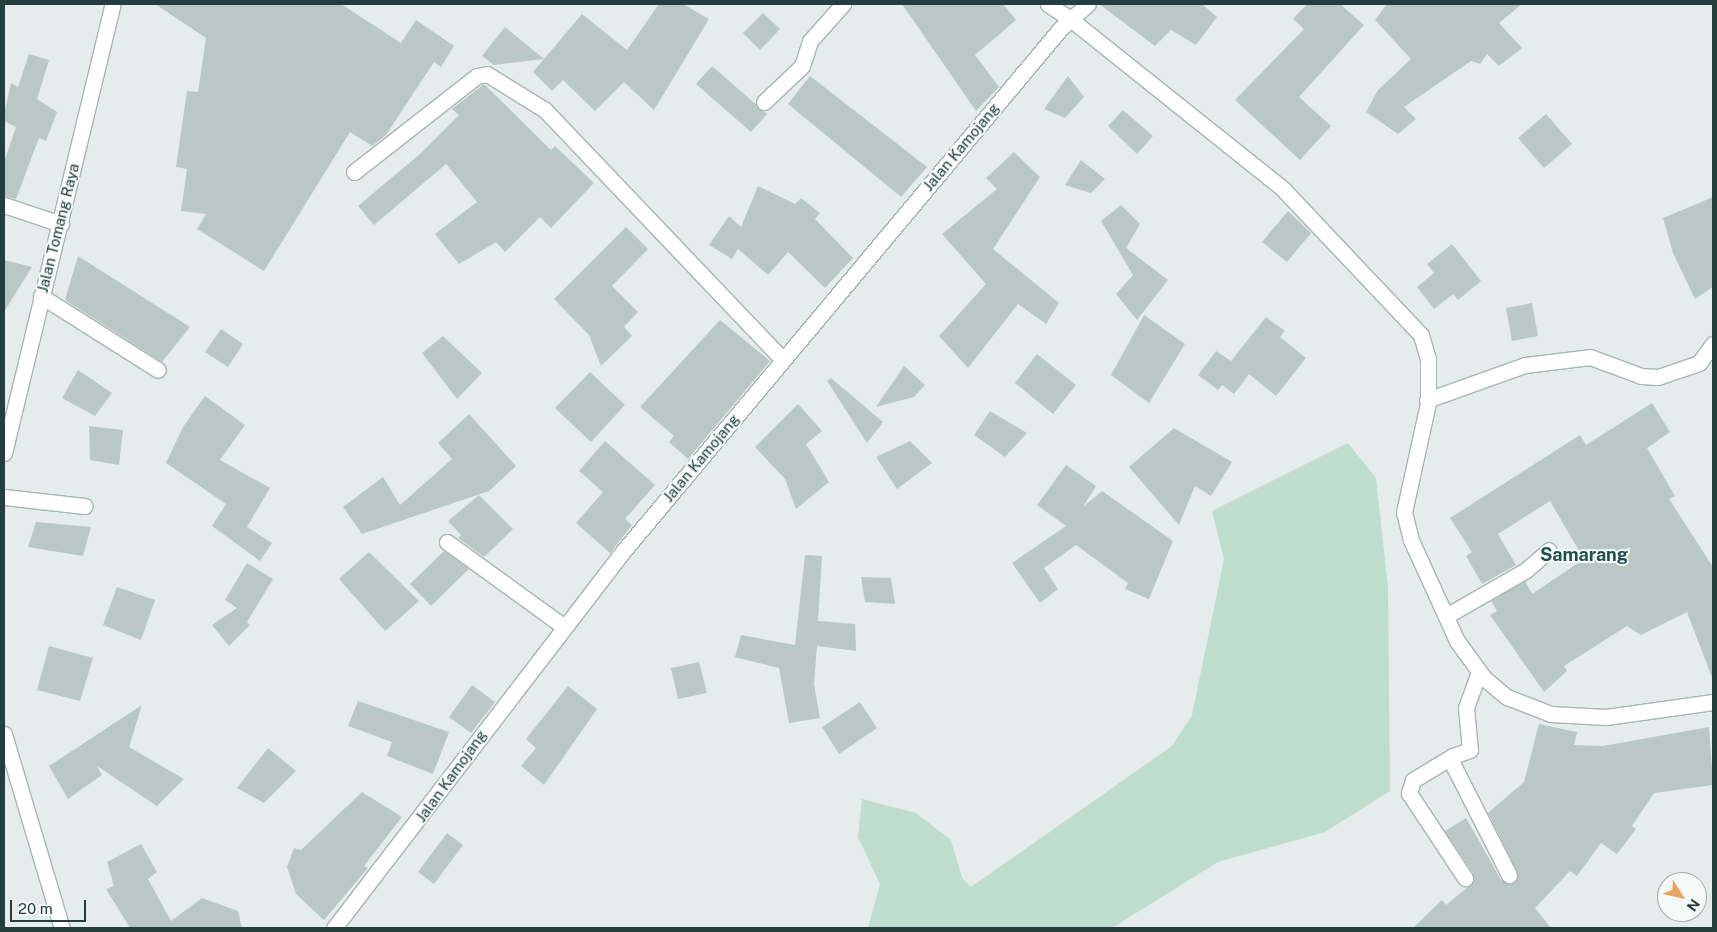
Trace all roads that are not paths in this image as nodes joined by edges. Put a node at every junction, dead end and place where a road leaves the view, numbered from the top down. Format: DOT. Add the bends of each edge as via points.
graph roads {
  1 [pos="113,4"];
  2 [pos="843,4"];
  3 [pos="1048,4"];
  4 [pos="1088,4"];
  5 [pos="1070,18"];
  6 [pos="764,102"];
  7 [pos="354,172"];
  8 [pos="4,205"];
  9 [pos="60,224"];
  10 [pos="41,296"];
  11 [pos="1713,344"];
  12 [pos="783,360"];
  13 [pos="158,370"];
  14 [pos="1427,400"];
  15 [pos="4,453"];
  16 [pos="4,497"];
  17 [pos="84,506"];
  18 [pos="448,542"];
  19 [pos="1548,550"];
  20 [pos="1446,616"];
  21 [pos="563,626"];
  22 [pos="1479,672"];
  23 [pos="1713,702"];
  24 [pos="4,734"];
  25 [pos="1453,756"];
  26 [pos="1509,875"];
  27 [pos="1465,878"];
  28 [pos="62,928"];
  29 [pos="334,928"];
  1 -- 9 [label="street, Jalan Tomang Raya"];
  2 -- 6 [label="street" via="810,41 802,66"];
  3 -- 5 [label="street"];
  4 -- 5 [label="street, Jalan Kamojang"];
  5 -- 12 [label="street, Jalan Kamojang"];
  5 -- 14 [label="street" via="1263,171 1396,305 1426,348"];
  7 -- 12 [label="street" via="477,76 487,74 545,110"];
  8 -- 9 [label="street"];
  9 -- 10 [label="street, Jalan Tomang Raya"];
  10 -- 13 [label="street"];
  10 -- 15 [label="street, Jalan Tomang Raya"];
  11 -- 14 [label="street" via="1698,363 1658,377 1641,376 1590,357 1525,365"];
  12 -- 21 [label="street, Jalan Kamojang"];
  14 -- 20 [label="street" via="1404,512 1411,540"];
  16 -- 17 [label="street"];
  18 -- 21 [label="street"];
  19 -- 20 [label="street" via="1526,570"];
  20 -- 22 [label="street" via="1456,641"];
  21 -- 29 [label="street, Jalan Kamojang"];
  22 -- 23 [label="street" via="1507,697 1551,714 1606,717"];
  22 -- 25 [label="street" via="1466,708 1470,750"];
  24 -- 28 [label="street"];
  25 -- 26 [label="street" via="1451,761"];
  25 -- 27 [label="street" via="1413,780 1409,793"];
}
